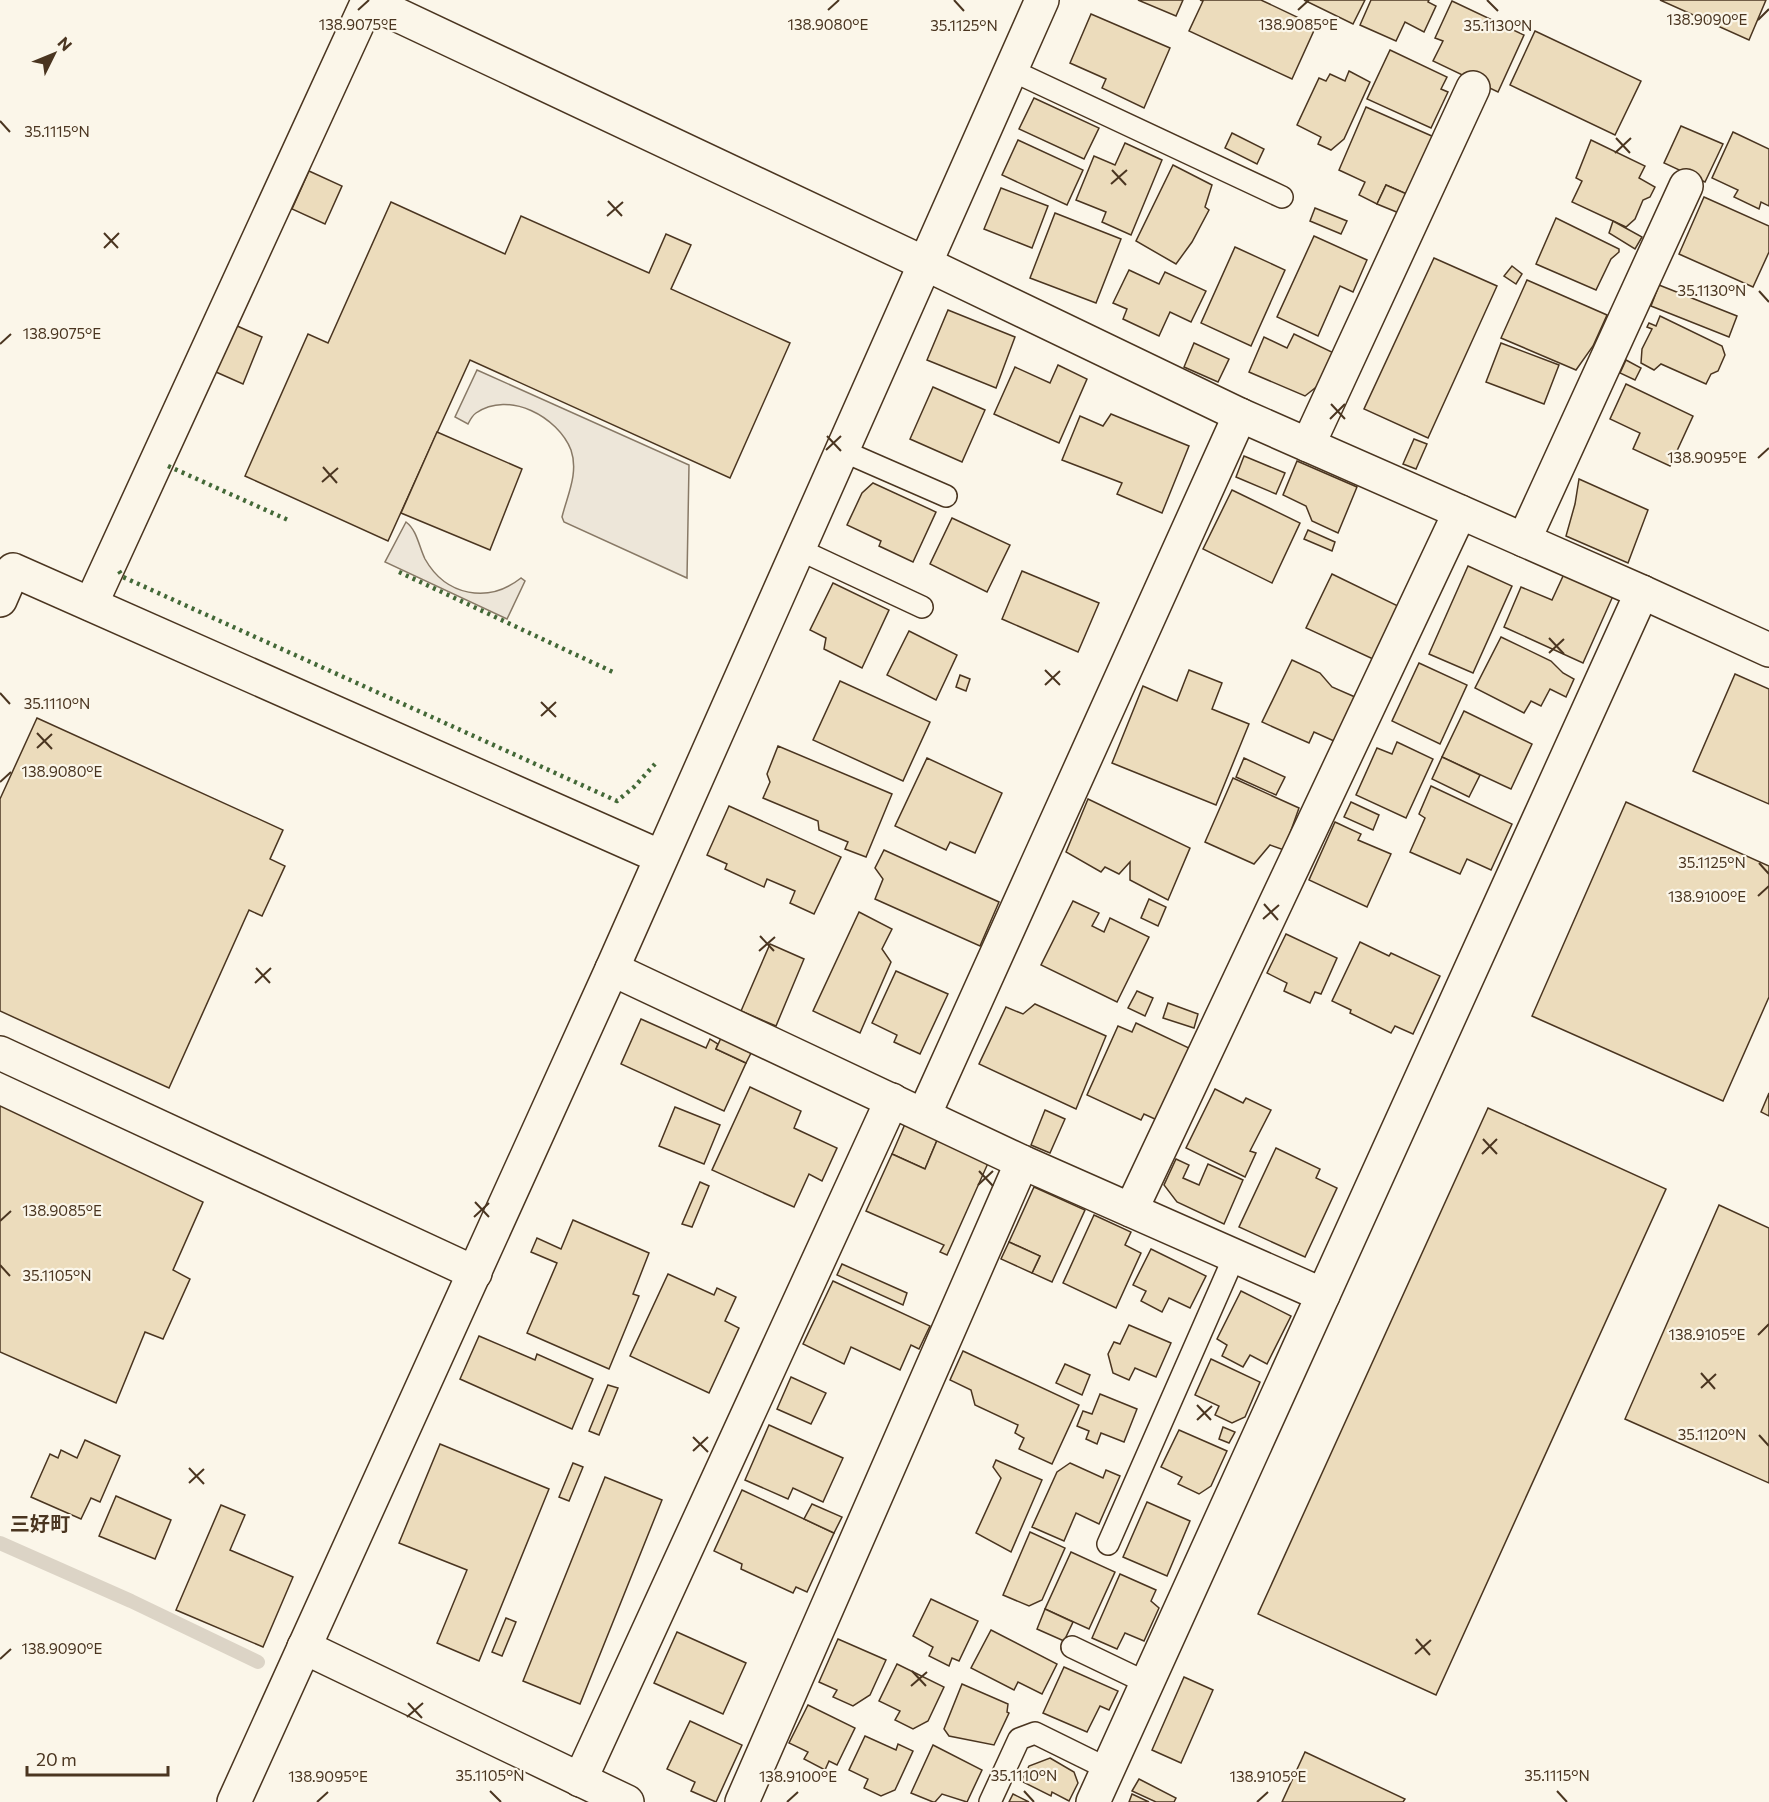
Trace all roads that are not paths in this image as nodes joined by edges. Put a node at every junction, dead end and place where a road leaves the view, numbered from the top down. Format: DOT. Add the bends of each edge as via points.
graph roads {
  1 [pos="1042,0"];
  2 [pos="1011,70"];
  3 [pos="1473,88"];
  4 [pos="1686,186"];
  5 [pos="1282,197"];
  6 [pos="926,264"];
  7 [pos="1240,415"];
  8 [pos="1308,445"];
  9 [pos="843,451"];
  10 [pos="946,496"];
  11 [pos="1460,512"];
  12 [pos="1524,540"];
  13 [pos="798,549"];
  14 [pos="1642,592"];
  15 [pos="0,600"];
  16 [pos="91,604"];
  17 [pos="922,607"];
  18 [pos="1769,650"];
  19 [pos="661,857"];
  20 [pos="612,969"];
  21 [pos="0,1053"];
  22 [pos="892,1100"];
  23 [pos="924,1114"];
  24 [pos="1022,1161"];
  25 [pos="1131,1210"];
  26 [pos="1235,1255"];
  27 [pos="475,1273"];
  28 [pos="1323,1294"];
  29 [pos="1108,1544"];
  30 [pos="304,1647"];
  31 [pos="1072,1647"];
  32 [pos="1147,1683"];
  33 [pos="1108,1769"];
  34 [pos="580,1780"];
  35 [pos="234,1802"];
  36 [pos="627,1802"];
  37 [pos="742,1802"];
  38 [pos="990,1802"];
  39 [pos="1093,1802"];
  1 -- 2 [label="street"];
  2 -- 5 [label="lane"];
  2 -- 6 [label="street"];
  3 -- 8 [label="street"];
  4 -- 12 [label="street"];
  6 -- 7 [label="street"];
  6 -- 9 [label="street"];
  6 -- 16 [label="street" via="368,1"];
  7 -- 8 [label="street"];
  7 -- 23 [label="street"];
  8 -- 11 [label="street"];
  9 -- 10 [label="lane"];
  9 -- 13 [label="street"];
  11 -- 12 [label="street"];
  11 -- 25 [label="street"];
  12 -- 14 [label="street"];
  13 -- 17 [label="lane"];
  13 -- 19 [label="street"];
  14 -- 18 [label="street"];
  14 -- 28 [label="street"];
  15 -- 16 [label="street" via="13,570"];
  16 -- 19 [label="street"];
  19 -- 20 [label="street"];
  20 -- 22 [label="street"];
  20 -- 27 [label="street"];
  21 -- 27 [label="street"];
  22 -- 23 [label="street"];
  22 -- 34 [label="street"];
  23 -- 24 [label="street"];
  24 -- 25 [label="street"];
  24 -- 37 [label="street"];
  25 -- 26 [label="street"];
  26 -- 28 [label="street"];
  26 -- 29 [label="lane"];
  27 -- 30 [label="street"];
  28 -- 32 [label="street"];
  30 -- 34 [label="street"];
  30 -- 35 [label="street"];
  31 -- 32 [label="lane"];
  32 -- 33 [label="street"];
  33 -- 38 [label="lane" via="1035,1733 1019,1739"];
  33 -- 39 [label="street"];
  34 -- 36 [label="street"];
}
